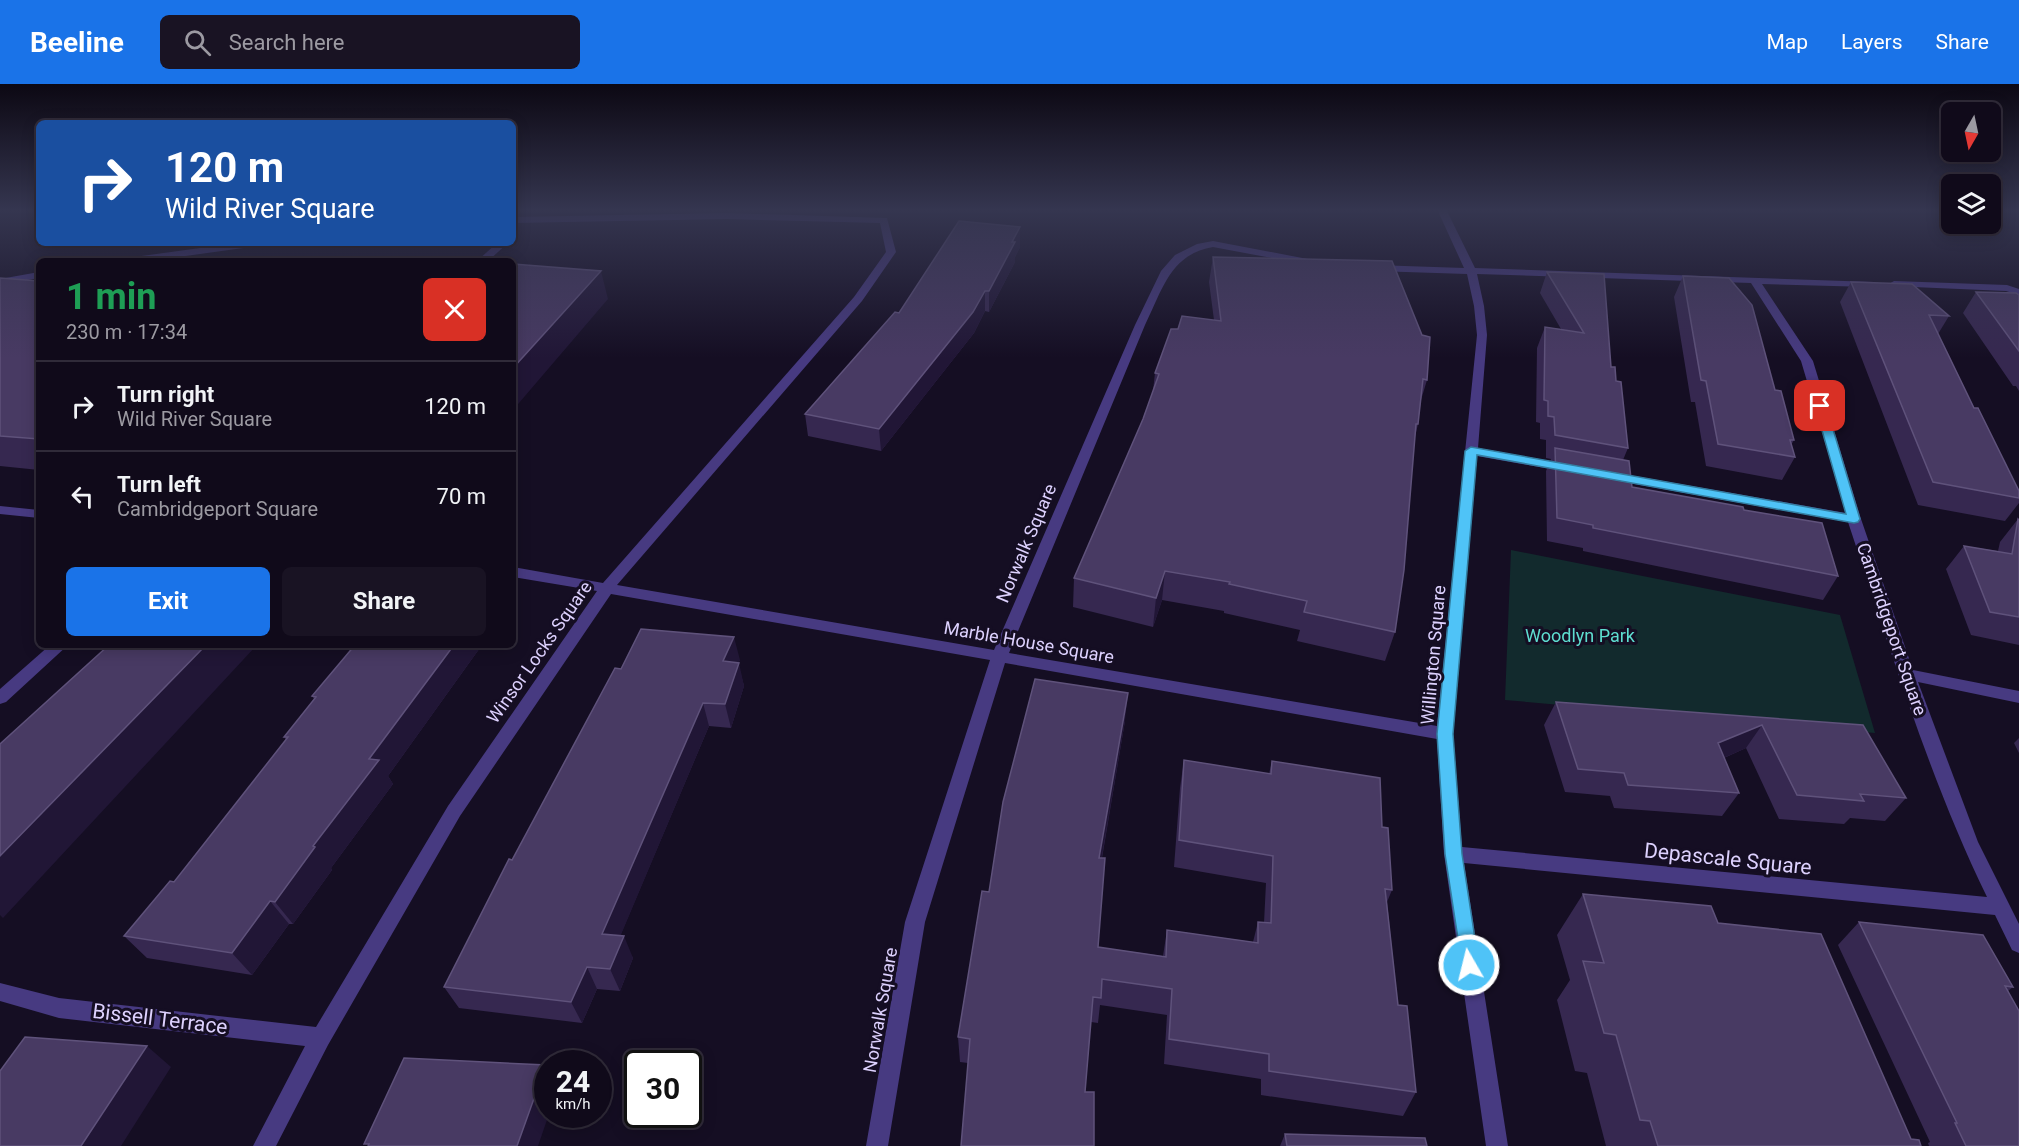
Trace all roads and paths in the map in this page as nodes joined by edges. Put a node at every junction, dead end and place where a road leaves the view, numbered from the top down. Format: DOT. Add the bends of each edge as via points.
graph roads {
  1 [pos="886,259"];
  2 [pos="1176,259"];
  3 [pos="1294,259"];
  4 [pos="1465,259"];
  5 [pos="1324,264"];
  6 [pos="1361,267"];
  7 [pos="1471,272"];
  8 [pos="36,276"];
  9 [pos="1755,280"];
  10 [pos="0,282"];
  11 [pos="2019,292"];
  12 [pos="1471,451"];
  13 [pos="1581,470"];
  14 [pos="1604,474"];
  15 [pos="0,510"];
  16 [pos="36,514"];
  17 [pos="1854,519"];
  18 [pos="516,573"];
  19 [pos="607,588"];
  20 [pos="57,648"];
  21 [pos="999,657"];
  22 [pos="1907,674"];
  23 [pos="2019,697"];
  24 [pos="0,698"];
  25 [pos="1445,734"];
  26 [pos="1453,854"];
  27 [pos="1999,907"];
  28 [pos="2019,944"];
  29 [pos="0,992"];
  30 [pos="321,1038"];
  31 [pos="264,1146"];
  32 [pos="877,1146"];
  33 [pos="1497,1146"];
  1 -- 19 [label="street, Winsor Locks Square" via="858,299"];
  2 -- 21 [label="street, Norwalk Square" via="1166,271 1140,325"];
  3 -- 5 [label="street, Norwalk Square"];
  4 -- 7 [label="street, Willington Square"];
  6 -- 7 [label="street"];
  7 -- 9 [label="street"];
  7 -- 12 [label="street, Willington Square" via="1482,335"];
  8 -- 10 [label="street"];
  9 -- 11 [label="street" via="2007,288"];
  9 -- 17 [label="street, Cambridgeport Square" via="1807,361"];
  12 -- 13 [label="street"];
  12 -- 25 [label="street, Willington Square"];
  14 -- 17 [label="street"];
  15 -- 16 [label="street"];
  17 -- 22 [label="street, Cambridgeport Square"];
  18 -- 19 [label="street, Marble House Square"];
  19 -- 21 [label="street, Marble House Square"];
  19 -- 30 [label="street, Winsor Locks Square" via="454,811"];
  20 -- 24 [label="street"];
  21 -- 25 [label="street, Marble House Square"];
  21 -- 32 [label="street, Norwalk Square" via="915,922"];
  22 -- 23 [label="street"];
  22 -- 27 [label="street, Cambridgeport Square" via="1969,842"];
  25 -- 26 [label="street, Willington Square"];
  26 -- 27 [label="street, Depascale Square"];
  26 -- 33 [label="street, Willington Square"];
  27 -- 28 [label="street, Cambridgeport Square"];
  29 -- 30 [label="street, Bissell Terrace" via="59,1008"];
  30 -- 31 [label="street, Winsor Locks Square"];
}
